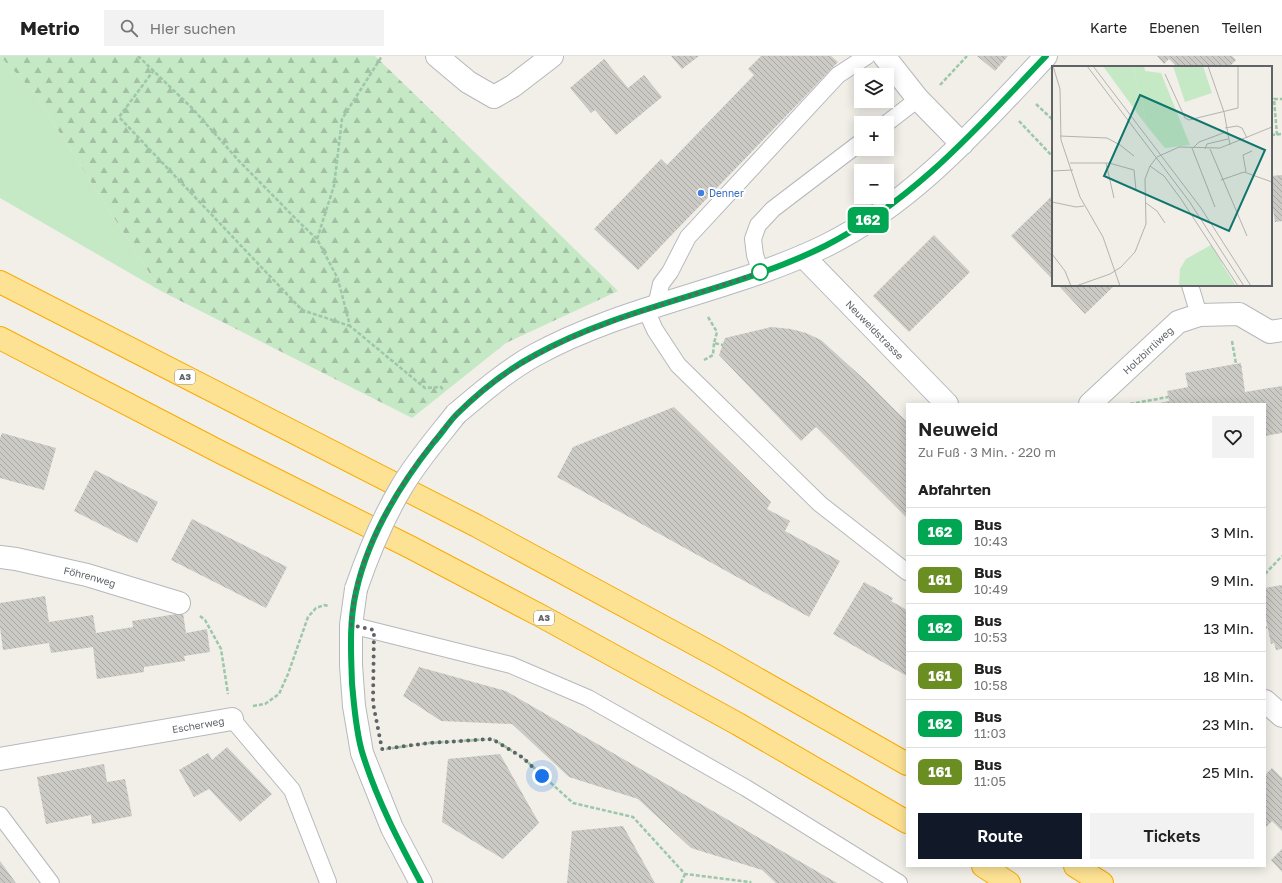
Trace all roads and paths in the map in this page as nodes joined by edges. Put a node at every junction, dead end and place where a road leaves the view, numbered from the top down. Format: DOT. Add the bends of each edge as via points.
graph roads {
  1 [pos="138,56"];
  2 [pos="382,56"];
  3 [pos="437,56"];
  4 [pos="552,56"];
  5 [pos="867,56"];
  6 [pos="884,56"];
  7 [pos="967,56"];
  8 [pos="1046,56"];
  9 [pos="154,70"];
  10 [pos="940,85"];
  11 [pos="918,99"];
  12 [pos="1282,99"];
  13 [pos="894,118"];
  14 [pos="1017,119"];
  15 [pos="1282,134"];
  16 [pos="1272,135"];
  17 [pos="1277,135"];
  18 [pos="962,144"];
  19 [pos="854,147"];
  20 [pos="1052,155"];
  21 [pos="317,238"];
  22 [pos="803,256"];
  23 [pos="760,272"];
  24 [pos="0,282"];
  25 [pos="1190,286"];
  26 [pos="651,308"];
  27 [pos="706,313"];
  28 [pos="1199,315"];
  29 [pos="350,326"];
  30 [pos="1282,330"];
  31 [pos="0,338"];
  32 [pos="1232,341"];
  33 [pos="723,345"];
  34 [pos="1236,364"];
  35 [pos="1168,397"];
  36 [pos="946,403"];
  37 [pos="1091,403"];
  38 [pos="1135,403"];
  39 [pos="456,414"];
  40 [pos="1282,556"];
  41 [pos="0,557"];
  42 [pos="906,571"];
  43 [pos="1266,573"];
  44 [pos="179,604"];
  45 [pos="335,606"];
  46 [pos="351,625"];
  47 [pos="1266,702"];
  48 [pos="231,714"];
  49 [pos="1282,716"];
  50 [pos="362,753"];
  51 [pos="0,759"];
  52 [pos="906,763"];
  53 [pos="0,815"];
  54 [pos="906,821"];
  55 [pos="984,867"];
  56 [pos="1077,867"];
  57 [pos="685,874"];
  58 [pos="328,882"];
  59 [pos="51,883"];
  60 [pos="421,883"];
  61 [pos="680,883"];
  62 [pos="751,883"];
  63 [pos="899,883"];
  64 [pos="1009,883"];
  65 [pos="1102,883"];
  1 -- 9 [label="path"];
  2 -- 21 [label="path" via="342,119 334,186"];
  3 -- 4 [label="street" via="468,82 494,96 513,86"];
  5 -- 26 [label="lane" via="838,75 688,237 661,284"];
  6 -- 11 [label="street"];
  7 -- 10 [label="path"];
  8 -- 18 [label="street"];
  9 -- 21 [label="path" via="192,108 244,167"];
  9 -- 29 [label="path" via="118,118 302,310"];
  11 -- 13 [label="lane"];
  11 -- 18 [label="street"];
  12 -- 17 [label="path" via="1274,99"];
  14 -- 20 [label="path"];
  15 -- 17 [label="path"];
  16 -- 17 [label="path"];
  18 -- 22 [label="street" via="887,208 852,231"];
  19 -- 23 [label="lane" via="773,209 758,224 753,239"];
  21 -- 29 [label="path" via="338,279"];
  22 -- 23 [label="street"];
  22 -- 36 [label="street, Neuweidstrasse"];
  23 -- 26 [label="street"];
  24 -- 52 [label="highway, A3" via="490,533 717,656"];
  25 -- 28 [label="lane"];
  26 -- 39 [label="street" via="582,333 534,355 496,380"];
  26 -- 42 [label="lane" via="655,330 678,365 820,504"];
  27 -- 33 [label="path" via="717,332 714,343"];
  28 -- 30 [label="street, Holzbirrliweg" via="1239,314 1270,332"];
  28 -- 37 [label="street, Holzbirrliweg" via="1178,322"];
  29 -- 39 [label="path" via="425,388 440,387 449,396"];
  31 -- 54 [label="highway, A3" via="542,617 744,728"];
  32 -- 34 [label="path"];
  35 -- 38 [label="path"];
  39 -- 46 [label="street, bridge" via="418,462 383,519 356,589"];
  40 -- 43 [label="path"];
  41 -- 44 [label="street, Föhrenweg" via="87,575"];
  44 -- 48 [label="path" via="205,620 221,649"];
  45 -- 48 [label="path" via="324,605 316,608 308,617 279,694 265,704"];
  46 -- 50 [label="street" via="354,706"];
  46 -- 63 [label="lane" via="511,665 588,698 746,788"];
  47 -- 49 [label="street"];
  48 -- 51 [label="street, Escherweg"];
  48 -- 58 [label="lane, Escherweg" via="292,790"];
  50 -- 57 [label="path" via="429,743 492,739 522,757 573,803 633,817"];
  50 -- 60 [label="street" via="392,828"];
  53 -- 59 [label="lane"];
  55 -- 64 [label="highway"];
  56 -- 65 [label="highway"];
  57 -- 61 [label="path"];
  57 -- 62 [label="path"];
}
